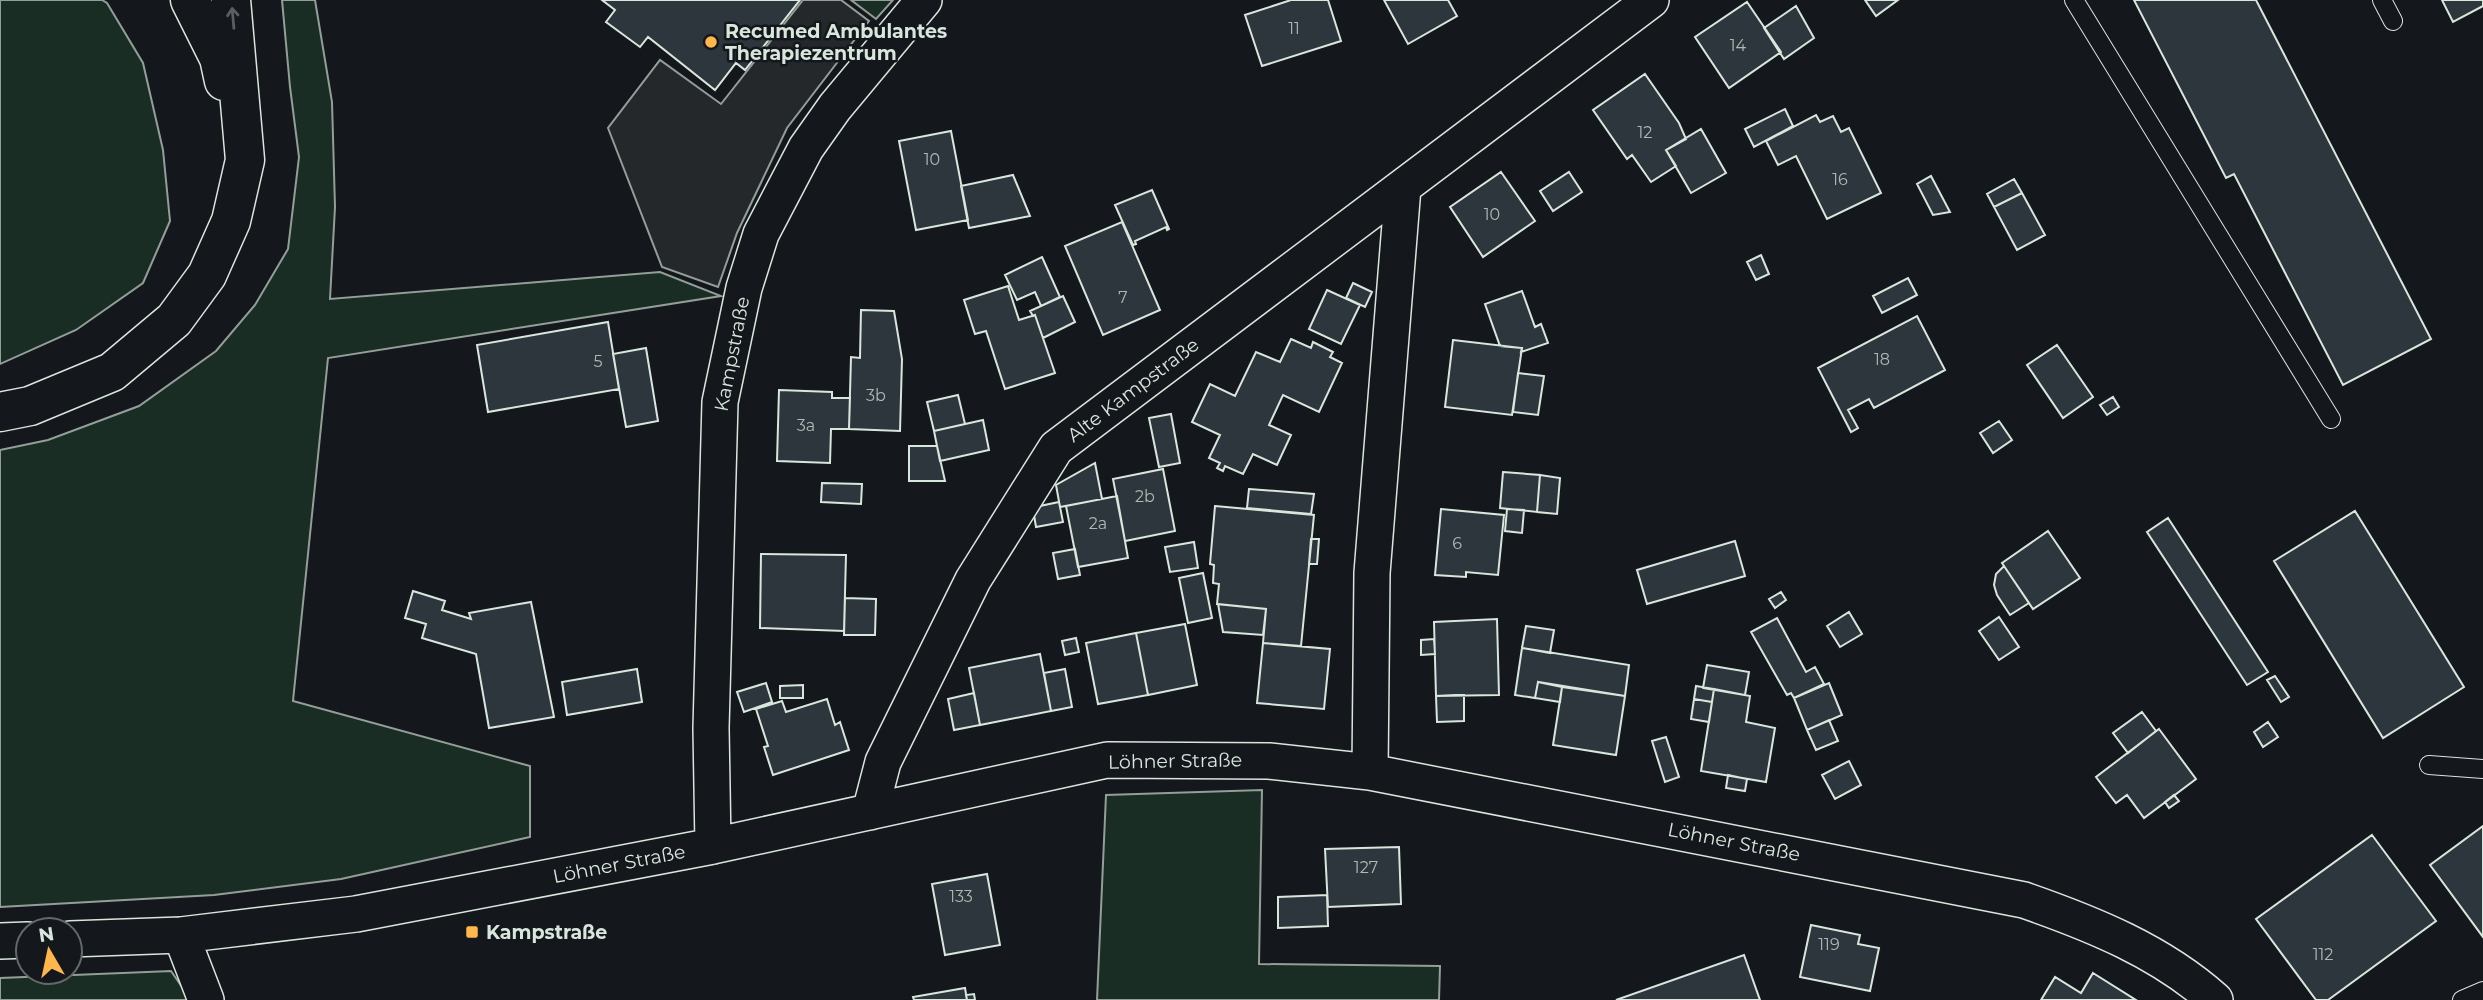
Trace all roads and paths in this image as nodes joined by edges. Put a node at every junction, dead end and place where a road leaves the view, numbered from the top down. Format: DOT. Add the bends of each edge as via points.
graph roads {
  1 [pos="190,0"];
  2 [pos="232,0"];
  3 [pos="924,0"];
  4 [pos="1651,0"];
  5 [pos="2074,0"];
  6 [pos="2382,0"];
  7 [pos="2393,21"];
  8 [pos="244,160"];
  9 [pos="1403,187"];
  10 [pos="0,412"];
  11 [pos="2331,419"];
  12 [pos="2429,765"];
  13 [pos="2483,769"];
  14 [pos="1370,772"];
  15 [pos="870,812"];
  16 [pos="713,846"];
  17 [pos="181,935"];
  18 [pos="84,938"];
  19 [pos="2483,990"];
  20 [pos="206,1000"];
  21 [pos="2215,1000"];
  22 [pos="2462,1000"];
  1 -- 8 [label="highway" via="219,58"];
  8 -- 2 [label="highway, one-way"];
  3 -- 16 [label="street, Kampstraße" via="806,148 761,234 744,288 720,401 711,727"];
  4 -- 9 [label="street, Alte Kampstraße"];
  5 -- 11 [label="lane"];
  6 -- 7 [label="lane"];
  8 -- 10 [label="highway" via="231,221 207,275 174,320 112,372 30,406"];
  9 -- 14 [label="street" via="1372,573"];
  9 -- 15 [label="street, Alte Kampstraße" via="1056,448 973,580 883,762"];
  12 -- 13 [label="lane"];
  14 -- 15 [label="street, Löhner Straße" via="1269,761 1107,760"];
  14 -- 21 [label="street, Löhner Straße" via="2024,900 2150,952"];
  15 -- 16 [label="street, Löhner Straße"];
  16 -- 17 [label="street, Löhner Straße" via="356,914"];
  17 -- 18 [label="street, Löhner Straße"];
  17 -- 20 [label="street"];
  19 -- 22 [label="lane"];
}
